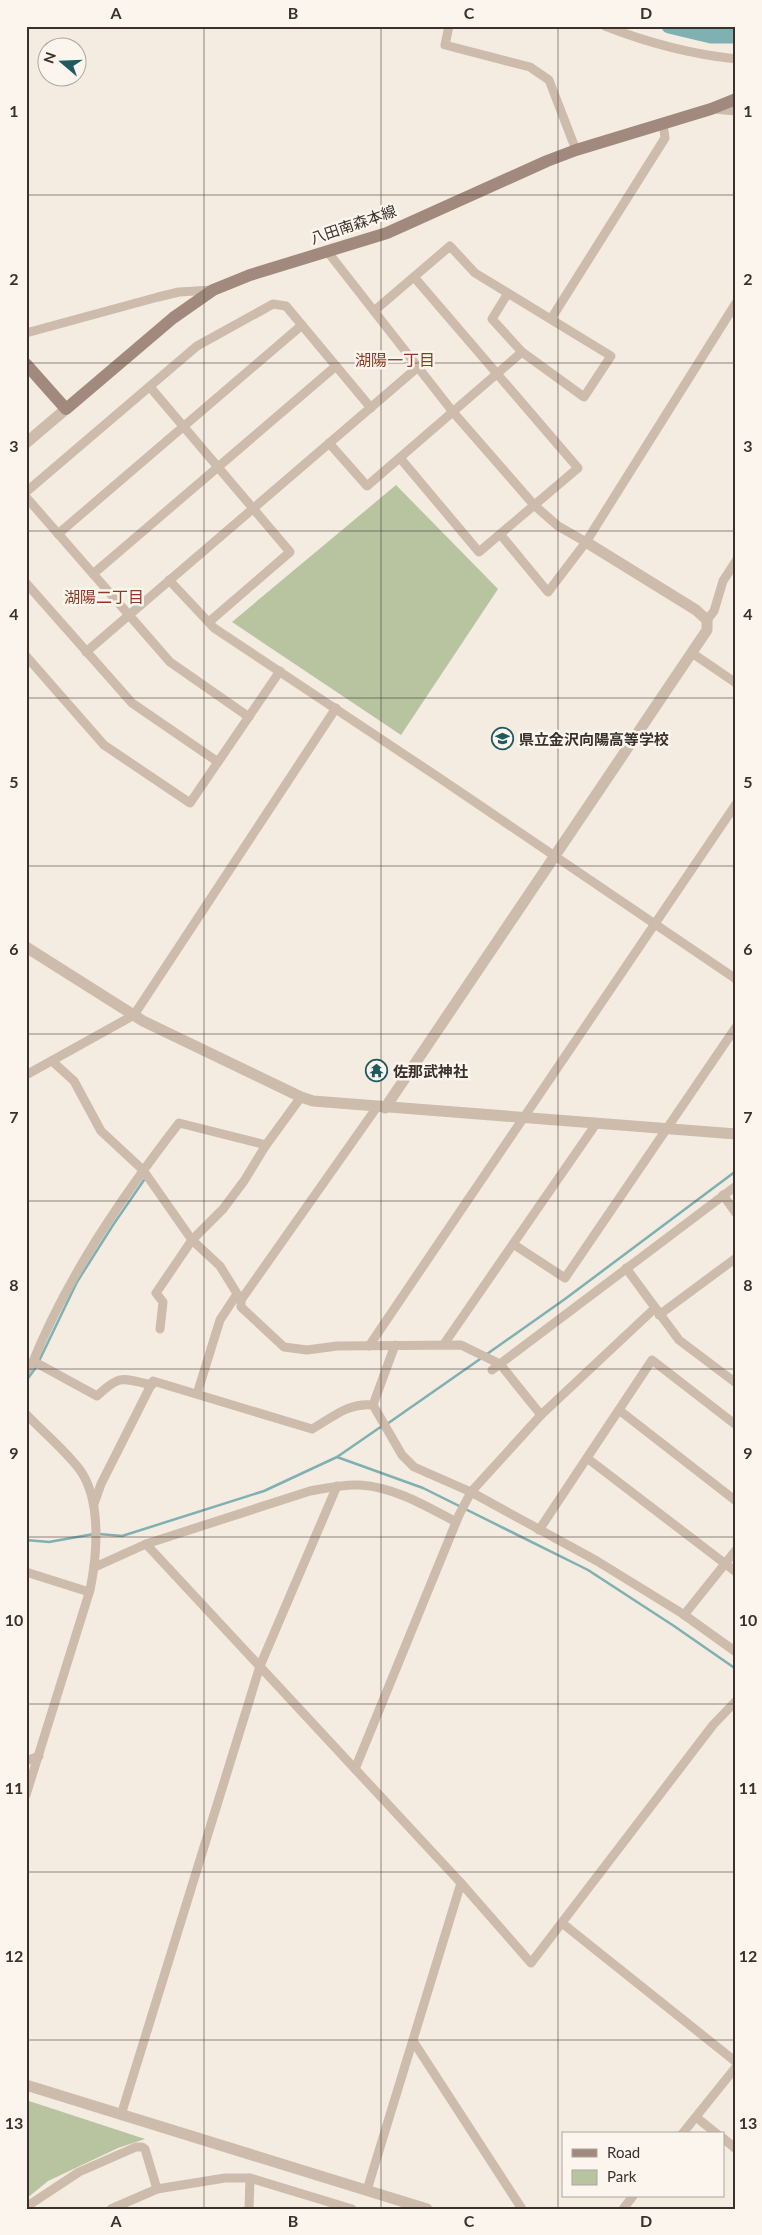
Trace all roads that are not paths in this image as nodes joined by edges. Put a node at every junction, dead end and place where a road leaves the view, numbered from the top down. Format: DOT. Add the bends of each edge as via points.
graph roads {
  1 [pos="449,26"];
  2 [pos="605,26"];
  3 [pos="736,59"];
  4 [pos="736,99"];
  5 [pos="711,109"];
  6 [pos="736,111"];
  7 [pos="663,124"];
  8 [pos="576,150"];
  9 [pos="327,251"];
  10 [pos="414,277"];
  11 [pos="213,290"];
  12 [pos="508,293"];
  13 [pos="736,303"];
  14 [pos="374,311"];
  15 [pos="551,319"];
  16 [pos="302,325"];
  17 [pos="26,333"];
  18 [pos="522,352"];
  19 [pos="26,364"];
  20 [pos="336,366"];
  21 [pos="418,367"];
  22 [pos="497,374"];
  23 [pos="150,387"];
  24 [pos="371,408"];
  25 [pos="66,409"];
  26 [pos="453,412"];
  27 [pos="184,426"];
  28 [pos="26,443"];
  29 [pos="329,443"];
  30 [pos="400,458"];
  31 [pos="218,467"];
  32 [pos="26,492"];
  33 [pos="26,497"];
  34 [pos="534,505"];
  35 [pos="253,508"];
  36 [pos="58,534"];
  37 [pos="500,534"];
  38 [pos="586,542"];
  39 [pos="736,561"];
  40 [pos="93,574"];
  41 [pos="169,580"];
  42 [pos="26,583"];
  43 [pos="129,615"];
  44 [pos="707,620"];
  45 [pos="209,622"];
  46 [pos="86,652"];
  47 [pos="692,653"];
  48 [pos="26,656"];
  49 [pos="280,671"];
  50 [pos="736,683"];
  51 [pos="336,708"];
  52 [pos="249,717"];
  53 [pos="218,762"];
  54 [pos="736,804"];
  55 [pos="554,856"];
  56 [pos="654,924"];
  57 [pos="27,950"];
  58 [pos="736,979"];
  59 [pos="134,1015"];
  60 [pos="736,1027"];
  61 [pos="52,1061"];
  62 [pos="26,1075"];
  63 [pos="301,1097"];
  64 [pos="381,1107"];
  65 [pos="522,1118"];
  66 [pos="596,1124"];
  67 [pos="667,1129"];
  68 [pos="736,1134"];
  69 [pos="266,1144"];
  70 [pos="143,1170"];
  71 [pos="736,1186"];
  72 [pos="724,1195"];
  73 [pos="736,1212"];
  74 [pos="192,1240"];
  75 [pos="513,1244"];
  76 [pos="736,1258"];
  77 [pos="626,1268"];
  78 [pos="240,1297"];
  79 [pos="656,1312"];
  80 [pos="160,1329"];
  81 [pos="444,1344"];
  82 [pos="395,1345"];
  83 [pos="369,1346"];
  84 [pos="33,1362"];
  85 [pos="496,1365"];
  86 [pos="26,1371"];
  87 [pos="736,1383"];
  88 [pos="152,1384"];
  89 [pos="197,1394"];
  90 [pos="374,1408"];
  91 [pos="619,1410"];
  92 [pos="26,1414"];
  93 [pos="541,1415"];
  94 [pos="736,1424"];
  95 [pos="587,1458"];
  96 [pos="337,1486"];
  97 [pos="470,1494"];
  98 [pos="736,1502"];
  99 [pos="94,1507"];
  100 [pos="458,1519"];
  101 [pos="539,1530"];
  102 [pos="146,1544"];
  103 [pos="736,1550"];
  104 [pos="725,1564"];
  105 [pos="95,1567"];
  106 [pos="26,1572"];
  107 [pos="736,1572"];
  108 [pos="89,1592"];
  109 [pos="684,1615"];
  110 [pos="736,1652"];
  111 [pos="260,1666"];
  112 [pos="736,1701"];
  113 [pos="39,1756"];
  114 [pos="26,1761"];
  115 [pos="355,1769"];
  116 [pos="26,1795"];
  117 [pos="461,1883"];
  118 [pos="562,1923"];
  119 [pos="413,2041"];
  120 [pos="736,2062"];
  121 [pos="736,2067"];
  122 [pos="26,2085"];
  123 [pos="121,2115"];
  124 [pos="696,2117"];
  125 [pos="684,2132"];
  126 [pos="715,2132"];
  127 [pos="724,2139"];
  128 [pos="736,2148"];
  129 [pos="250,2178"];
  130 [pos="157,2189"];
  131 [pos="367,2190"];
  132 [pos="631,2198"];
  133 [pos="26,2207"];
  134 [pos="422,2208"];
  135 [pos="111,2209"];
  136 [pos="249,2209"];
  137 [pos="352,2209"];
  138 [pos="522,2209"];
  139 [pos="623,2209"];
  1 -- 8 [label="street" via="446,44 530,67 549,80"];
  2 -- 3 [label="street" via="643,41"];
  4 -- 5 [label="main road, 八田南森本線"];
  5 -- 6 [label="street"];
  5 -- 7 [label="main road, 八田南森本線"];
  7 -- 8 [label="main road, 八田南森本線"];
  7 -- 15 [label="street" via="665,138"];
  8 -- 9 [label="main road, 八田南森本線" via="547,160 387,233"];
  9 -- 11 [label="main road, 八田南森本線"];
  9 -- 14 [label="street"];
  10 -- 12 [label="street" via="450,246 475,273"];
  10 -- 14 [label="street"];
  10 -- 22 [label="street"];
  11 -- 17 [label="street" via="165,295"];
  11 -- 25 [label="main road, 八田南森本線" via="173,318"];
  12 -- 15 [label="street"];
  12 -- 18 [label="street" via="492,319"];
  13 -- 38 [label="street"];
  14 -- 21 [label="street"];
  15 -- 18 [label="street" via="611,356 584,397"];
  16 -- 20 [label="street"];
  16 -- 23 [label="street" via="286,306 273,304 197,346"];
  16 -- 27 [label="street"];
  18 -- 22 [label="street"];
  19 -- 25 [label="main road"];
  20 -- 24 [label="street"];
  20 -- 31 [label="street"];
  21 -- 24 [label="street"];
  21 -- 26 [label="street"];
  22 -- 26 [label="street"];
  22 -- 34 [label="street" via="578,468"];
  23 -- 27 [label="street"];
  23 -- 32 [label="street"];
  24 -- 29 [label="street"];
  25 -- 28 [label="street"];
  26 -- 30 [label="street"];
  26 -- 34 [label="street"];
  27 -- 31 [label="street"];
  27 -- 36 [label="street"];
  29 -- 30 [label="street" via="367,486"];
  29 -- 35 [label="street"];
  30 -- 37 [label="street" via="480,552"];
  31 -- 35 [label="street"];
  31 -- 40 [label="street"];
  33 -- 36 [label="street"];
  34 -- 37 [label="street"];
  34 -- 38 [label="street" via="558,526"];
  35 -- 41 [label="street"];
  35 -- 45 [label="street" via="290,552"];
  36 -- 40 [label="street"];
  37 -- 38 [label="street" via="548,592"];
  38 -- 44 [label="street"];
  39 -- 44 [label="street"];
  40 -- 43 [label="street"];
  41 -- 43 [label="street"];
  41 -- 45 [label="street"];
  42 -- 46 [label="street"];
  43 -- 46 [label="street"];
  43 -- 52 [label="street" via="170,662"];
  44 -- 47 [label="street" via="707,630"];
  45 -- 49 [label="street"];
  46 -- 53 [label="street" via="132,704"];
  47 -- 50 [label="street"];
  47 -- 55 [label="street"];
  48 -- 53 [label="street" via="104,745 190,803"];
  49 -- 51 [label="street"];
  49 -- 52 [label="street"];
  51 -- 55 [label="street"];
  51 -- 59 [label="street"];
  52 -- 53 [label="street"];
  54 -- 56 [label="street"];
  55 -- 56 [label="street"];
  55 -- 64 [label="street"];
  56 -- 58 [label="street"];
  56 -- 65 [label="street"];
  57 -- 59 [label="street"];
  59 -- 61 [label="street"];
  59 -- 63 [label="street"];
  60 -- 67 [label="street"];
  61 -- 62 [label="street"];
  61 -- 70 [label="street" via="74,1081 101,1131"];
  63 -- 64 [label="street"];
  63 -- 69 [label="street"];
  64 -- 65 [label="street"];
  64 -- 78 [label="street"];
  65 -- 66 [label="street"];
  65 -- 83 [label="street"];
  66 -- 67 [label="street"];
  66 -- 75 [label="street"];
  67 -- 68 [label="street"];
  67 -- 75 [label="street" via="564,1278"];
  69 -- 70 [label="street" via="179,1123"];
  69 -- 74 [label="street" via="223,1209"];
  70 -- 74 [label="street"];
  70 -- 84 [label="street" via="100,1233 53,1314"];
  71 -- 72 [label="street"];
  72 -- 73 [label="street"];
  72 -- 77 [label="street"];
  74 -- 78 [label="street" via="220,1266"];
  74 -- 80 [label="street" via="156,1293 163,1302"];
  75 -- 81 [label="street"];
  76 -- 79 [label="street"];
  77 -- 79 [label="street"];
  77 -- 85 [label="street"];
  78 -- 83 [label="street" via="241,1307 284,1348 307,1350"];
  78 -- 89 [label="street" via="220,1320"];
  79 -- 87 [label="street" via="679,1340"];
  79 -- 93 [label="street"];
  81 -- 82 [label="street"];
  81 -- 85 [label="street" via="460,1345"];
  82 -- 83 [label="street"];
  82 -- 90 [label="street"];
  84 -- 86 [label="street"];
  84 -- 88 [label="street" via="97,1396 111,1382 123,1378"];
  85 -- 93 [label="street"];
  88 -- 89 [label="street" via="153,1381"];
  88 -- 99 [label="street" via="101,1484"];
  89 -- 90 [label="street" via="312,1430 336,1413 366,1404"];
  90 -- 97 [label="street" via="393,1443 414,1467"];
  91 -- 94 [label="street" via="652,1360"];
  91 -- 95 [label="street"];
  91 -- 98 [label="street"];
  92 -- 99 [label="street" via="81,1471"];
  93 -- 97 [label="street"];
  95 -- 101 [label="street"];
  95 -- 104 [label="street"];
  96 -- 100 [label="street" via="360,1484 385,1489"];
  96 -- 102 [label="street" via="310,1491"];
  96 -- 111 [label="street"];
  97 -- 100 [label="street"];
  97 -- 101 [label="street"];
  99 -- 105 [label="street"];
  100 -- 115 [label="street"];
  101 -- 109 [label="street" via="597,1561"];
  102 -- 105 [label="street"];
  102 -- 111 [label="street"];
  103 -- 104 [label="street"];
  104 -- 107 [label="street"];
  104 -- 109 [label="street"];
  105 -- 108 [label="street"];
  106 -- 108 [label="street"];
  108 -- 113 [label="street"];
  109 -- 110 [label="street"];
  111 -- 115 [label="street"];
  111 -- 123 [label="street"];
  112 -- 118 [label="street" via="707,1733"];
  113 -- 114 [label="street"];
  113 -- 116 [label="street"];
  115 -- 117 [label="street"];
  117 -- 118 [label="street" via="531,1963"];
  117 -- 119 [label="street"];
  118 -- 120 [label="street"];
  119 -- 131 [label="street"];
  119 -- 138 [label="street"];
  121 -- 124 [label="street"];
  122 -- 123 [label="street"];
  123 -- 131 [label="street"];
  124 -- 125 [label="street"];
  124 -- 126 [label="street"];
  127 -- 128 [label="street"];
  129 -- 130 [label="street" via="225,2178"];
  129 -- 136 [label="street"];
  129 -- 137 [label="street"];
  130 -- 133 [label="street" via="145,2149 136,2147 79,2172"];
  130 -- 135 [label="street"];
  131 -- 134 [label="street"];
  132 -- 139 [label="street"];
}
